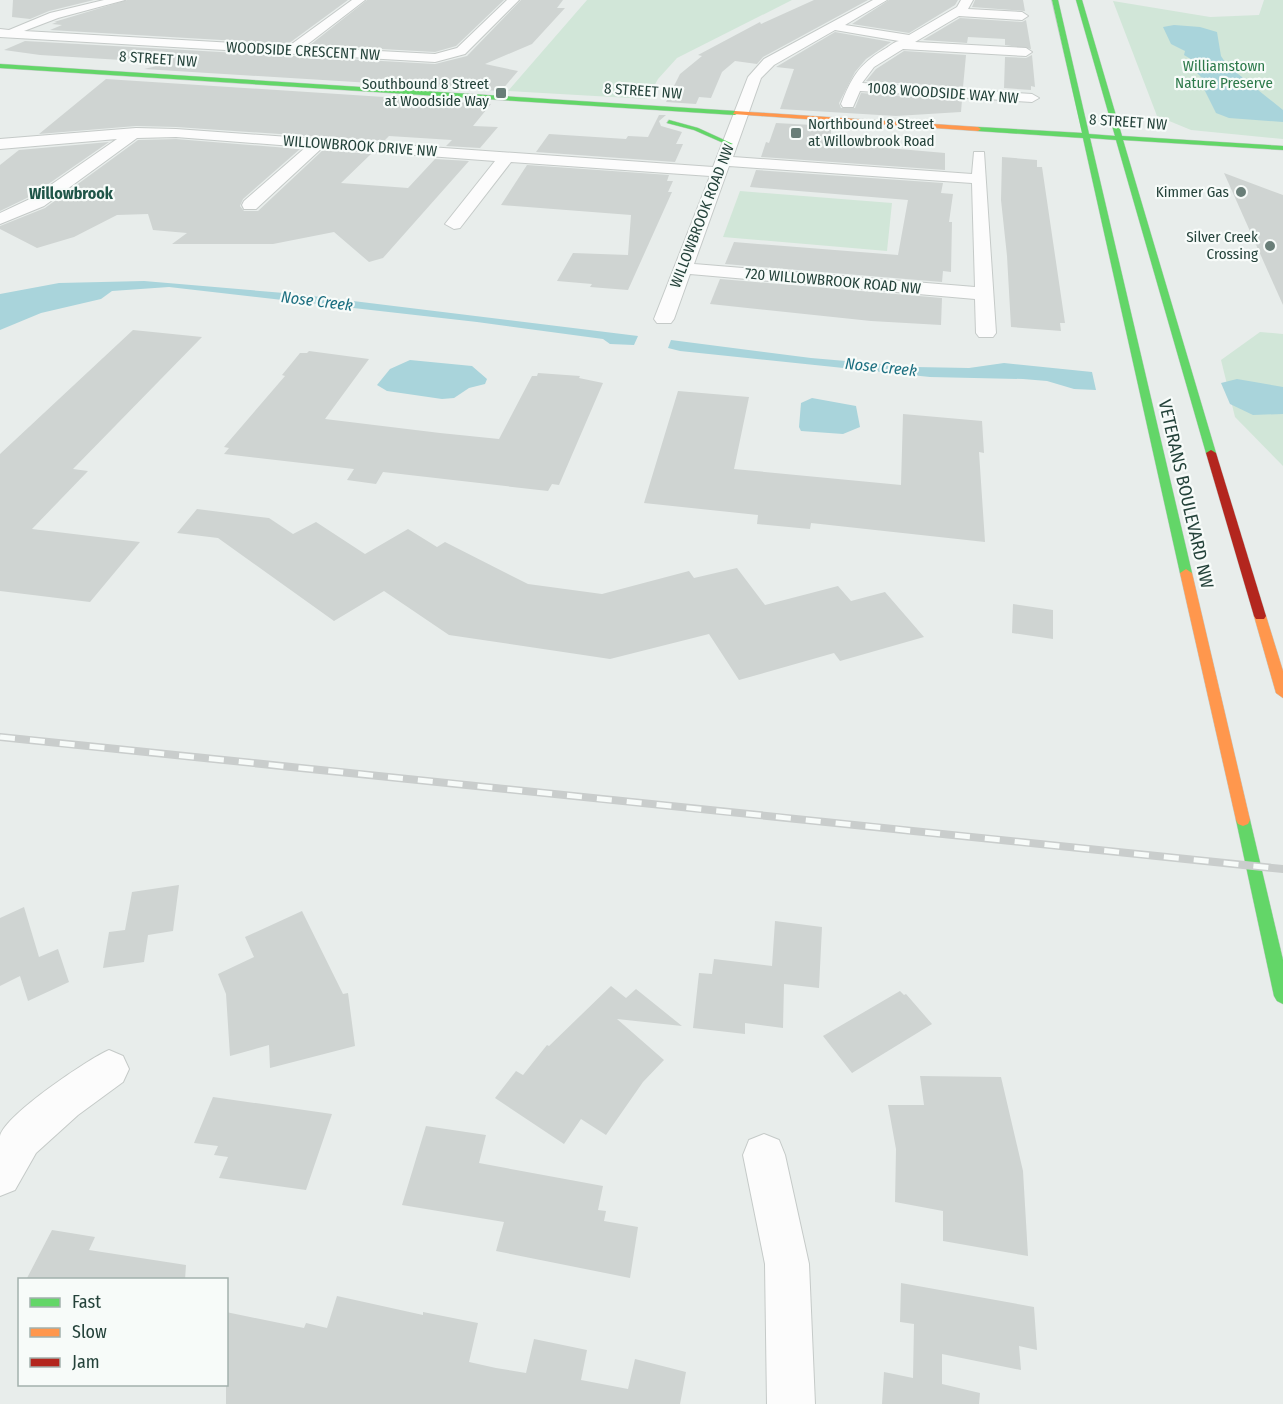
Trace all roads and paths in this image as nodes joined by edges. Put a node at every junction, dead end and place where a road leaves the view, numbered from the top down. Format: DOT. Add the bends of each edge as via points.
graph roads {
  1 [pos="118,0"];
  2 [pos="359,0"];
  3 [pos="513,0"];
  4 [pos="881,0"];
  5 [pos="967,0"];
  6 [pos="1055,0"];
  7 [pos="1079,0"];
  8 [pos="955,12"];
  9 [pos="1022,16"];
  10 [pos="836,24"];
  11 [pos="2,35"];
  12 [pos="908,40"];
  13 [pos="291,50"];
  14 [pos="1026,52"];
  15 [pos="0,61"];
  16 [pos="0,66"];
  17 [pos="38,68"];
  18 [pos="0,76"];
  19 [pos="853,87"];
  20 [pos="749,95"];
  21 [pos="1032,98"];
  22 [pos="1078,101"];
  23 [pos="848,104"];
  24 [pos="1110,109"];
  25 [pos="650,118"];
  26 [pos="739,119"];
  27 [pos="841,120"];
  28 [pos="30,121"];
  29 [pos="1008,131"];
  30 [pos="136,132"];
  31 [pos="966,138"];
  32 [pos="30,141"];
  33 [pos="1087,141"];
  34 [pos="319,143"];
  35 [pos="1120,143"];
  36 [pos="0,144"];
  37 [pos="1008,145"];
  38 [pos="1283,148"];
  39 [pos="1220,149"];
  40 [pos="979,155"];
  41 [pos="507,156"];
  42 [pos="1182,156"];
  43 [pos="1283,156"];
  44 [pos="724,159"];
  45 [pos="1077,162"];
  46 [pos="1144,178"];
  47 [pos="980,179"];
  48 [pos="1096,182"];
  49 [pos="1135,199"];
  50 [pos="250,205"];
  51 [pos="0,219"];
  52 [pos="454,224"];
  53 [pos="681,268"];
  54 [pos="984,294"];
  55 [pos="664,319"];
  56 [pos="986,333"];
  57 [pos="1283,693"];
  58 [pos="1283,996"];
  59 [pos="109,1069"];
  60 [pos="764,1155"];
  61 [pos="0,1174"];
  62 [pos="791,1404"];
  1 -- 11 [label="street, WOODSIDE CRESCENT NW" via="54,15"];
  2 -- 13 [label="street"];
  3 -- 13 [label="street, WOODSIDE CRESCENT NW" via="461,51 446,57"];
  4 -- 10 [label="street, WILLOWBROOK ROAD NW"];
  5 -- 8 [label="street, 1008 WOODSIDE WAY NW"];
  6 -- 22 [label="main road, VETERANS BOULEVARD NW"];
  7 -- 24 [label="main road, VETERANS BOULEVARD NW"];
  8 -- 9 [label="street"];
  8 -- 12 [label="street, 1008 WOODSIDE WAY NW"];
  10 -- 12 [label="street"];
  10 -- 20 [label="street, WILLOWBROOK ROAD NW" via="769,62 755,77"];
  11 -- 13 [label="street, WOODSIDE CRESCENT NW"];
  12 -- 14 [label="street"];
  12 -- 19 [label="street, 1008 WOODSIDE WAY NW" via="869,64"];
  15 -- 17 [label="main road"];
  16 -- 17 [label="main road, 8 STREET NW"];
  17 -- 26 [label="main road, 8 STREET NW"];
  18 -- 25 [label="main road, 8 STREET NW"];
  19 -- 21 [label="street, 1008 WOODSIDE WAY NW"];
  19 -- 23 [label="street, 1008 WOODSIDE WAY NW"];
  20 -- 26 [label="street, WILLOWBROOK ROAD NW"];
  20 -- 27 [label="main road" via="780,109"];
  22 -- 29 [label="main road" via="1056,124"];
  22 -- 33 [label="main road, VETERANS BOULEVARD NW"];
  24 -- 35 [label="main road, VETERANS BOULEVARD NW"];
  24 -- 39 [label="main road" via="1124,122 1142,130"];
  25 -- 26 [label="main road, 8 STREET NW"];
  25 -- 44 [label="main road" via="696,129"];
  26 -- 27 [label="main road, 8 STREET NW"];
  26 -- 31 [label="main road, 8 STREET NW"];
  26 -- 44 [label="street, WILLOWBROOK ROAD NW"];
  27 -- 29 [label="main road, 8 STREET NW"];
  28 -- 32 [label="street"];
  29 -- 33 [label="main road, 8 STREET NW"];
  30 -- 32 [label="street, WILLOWBROOK DRIVE NW"];
  30 -- 34 [label="street, WILLOWBROOK DRIVE NW"];
  30 -- 51 [label="street" via="38,202"];
  31 -- 33 [label="main road, 8 STREET NW"];
  31 -- 37 [label="main road"];
  32 -- 36 [label="street, WILLOWBROOK DRIVE NW"];
  33 -- 35 [label="main road, 8 STREET NW"];
  33 -- 48 [label="main road, VETERANS BOULEVARD NW"];
  34 -- 41 [label="street, WILLOWBROOK DRIVE NW"];
  34 -- 50 [label="street"];
  35 -- 39 [label="main road, 8 STREET NW"];
  35 -- 49 [label="main road, VETERANS BOULEVARD NW"];
  38 -- 39 [label="main road, 8 STREET NW"];
  39 -- 42 [label="main road"];
  39 -- 43 [label="main road, 8 STREET NW"];
  40 -- 47 [label="street"];
  41 -- 44 [label="street, WILLOWBROOK DRIVE NW"];
  41 -- 52 [label="street"];
  44 -- 47 [label="street"];
  44 -- 53 [label="street, WILLOWBROOK ROAD NW"];
  45 -- 48 [label="main road"];
  46 -- 49 [label="main road"];
  47 -- 54 [label="street"];
  48 -- 58 [label="main road, VETERANS BOULEVARD NW"];
  49 -- 57 [label="main road, VETERANS BOULEVARD NW"];
  53 -- 54 [label="street, 720 WILLOWBROOK ROAD NW"];
  53 -- 55 [label="street, WILLOWBROOK ROAD NW"];
  54 -- 56 [label="street"];
  59 -- 61 [label="street" via="21,1139"];
  60 -- 62 [label="street" via="787,1264"];
}
